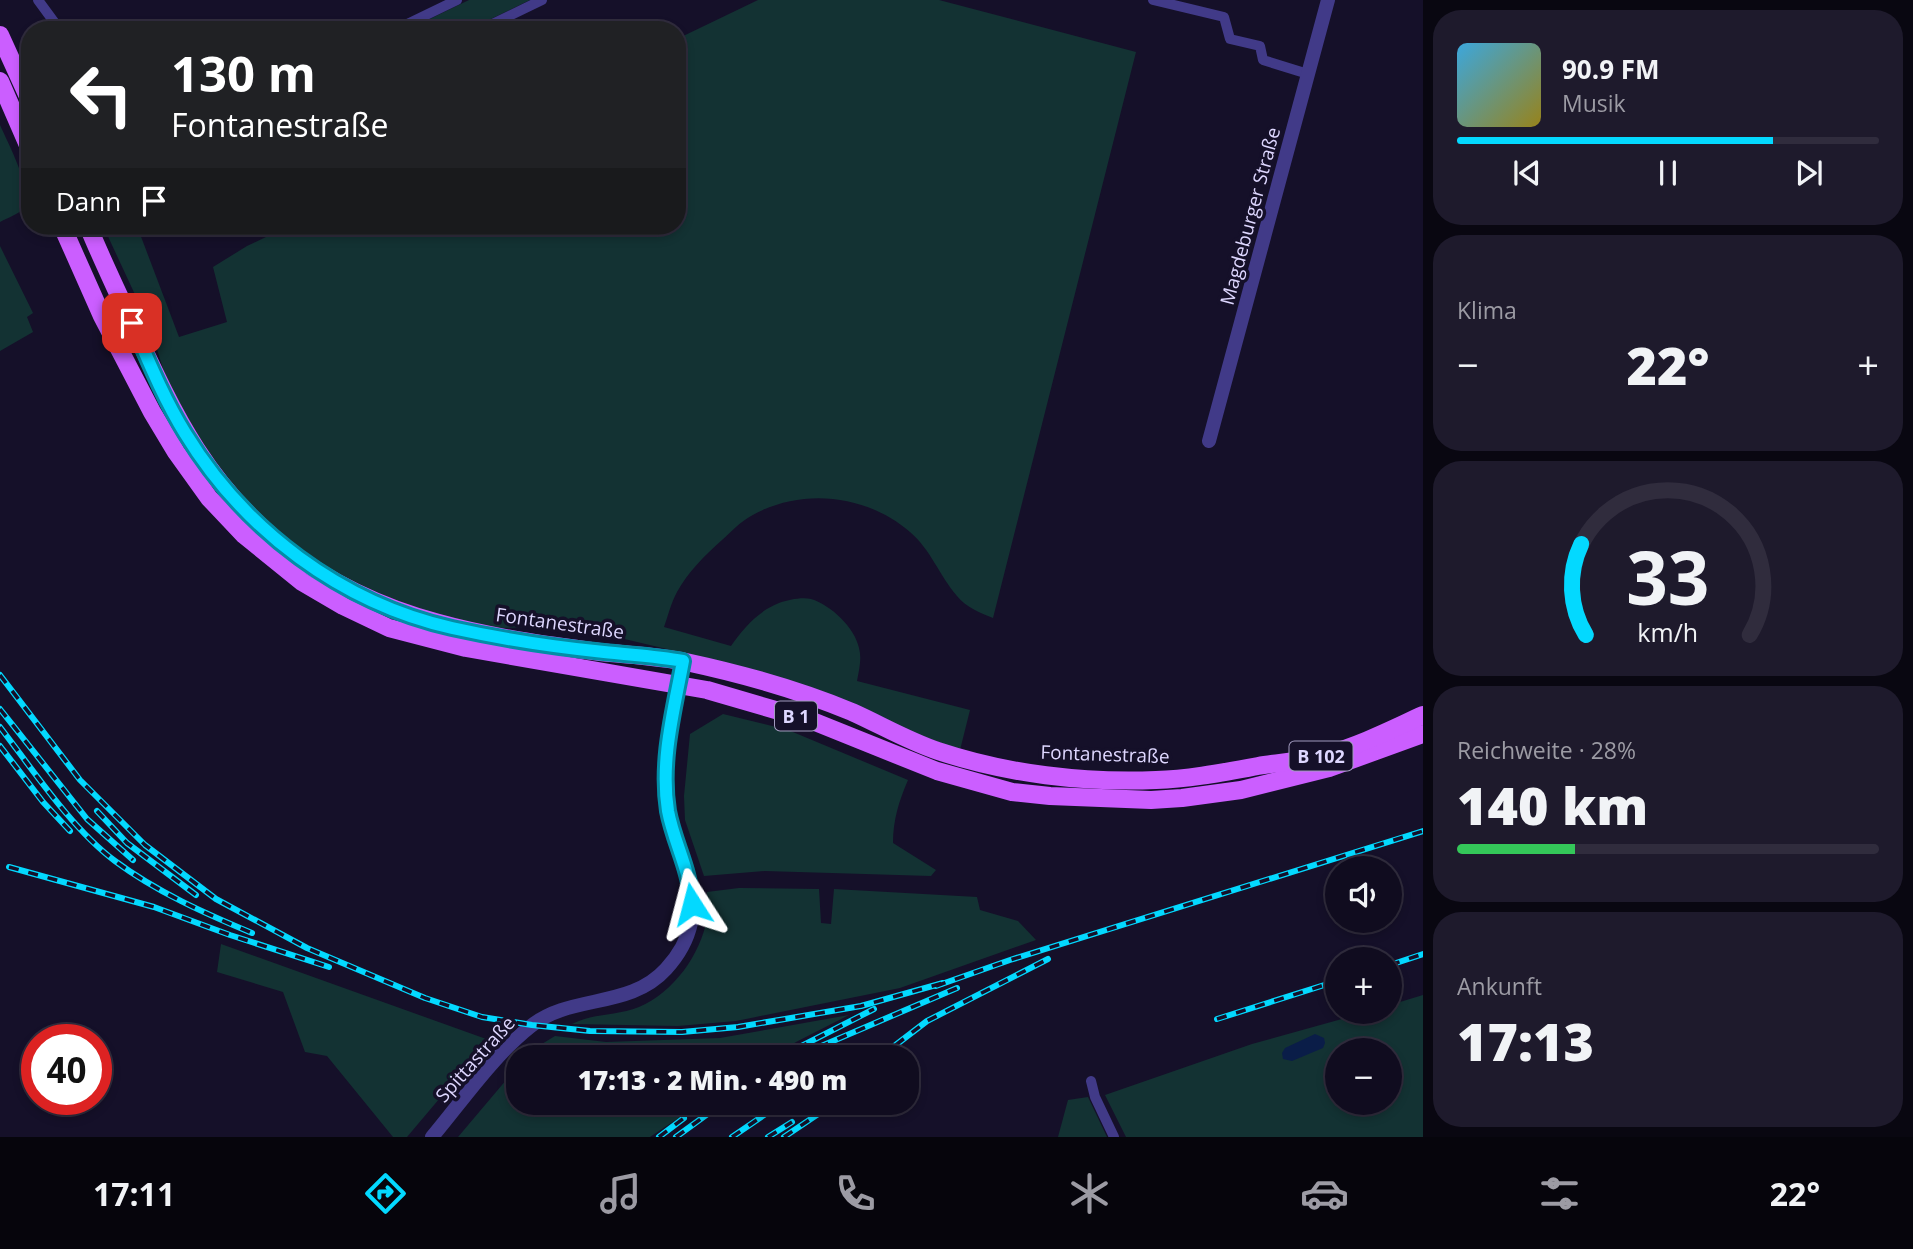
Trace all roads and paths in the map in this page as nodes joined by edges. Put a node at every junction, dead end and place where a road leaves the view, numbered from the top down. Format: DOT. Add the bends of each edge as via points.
graph roads {
  1 [pos="38,0"];
  2 [pos="457,0"];
  3 [pos="542,0"];
  4 [pos="1153,0"];
  5 [pos="1328,0"];
  6 [pos="53,21"];
  7 [pos="414,21"];
  8 [pos="499,21"];
  9 [pos="0,35"];
  10 [pos="1307,74"];
  11 [pos="21,81"];
  12 [pos="0,82"];
  13 [pos="21,130"];
  14 [pos="66,235"];
  15 [pos="92,235"];
  16 [pos="1209,442"];
  17 [pos="683,661"];
  18 [pos="678,684"];
  19 [pos="1423,715"];
  20 [pos="1423,734"];
  21 [pos="1091,1081"];
  22 [pos="432,1137"];
  23 [pos="1114,1137"];
  1 -- 6 [label="street"];
  2 -- 7 [label="street"];
  3 -- 8 [label="street"];
  4 -- 10 [label="street" via="1224,17 1230,39 1261,46 1263,60"];
  5 -- 10 [label="street, Magdeburger Straße"];
  9 -- 11 [label="main road"];
  10 -- 16 [label="street, Magdeburger Straße"];
  12 -- 13 [label="main road"];
  14 -- 18 [label="main road, Fontanestraße" via="116,344 176,453 227,518 284,569 343,606 410,635 466,649"];
  15 -- 17 [label="main road, Fontanestraße / B 102" via="191,444 236,502 306,563 356,593 431,622 545,644"];
  17 -- 18 [label="street, Spittastraße"];
  17 -- 19 [label="main road, Fontanestraße / B 102" via="813,697 918,744 982,763 1054,776 1157,780 1212,774 1328,754"];
  18 -- 20 [label="main road, Fontanestraße / B 1" via="810,720 937,771 1012,792 1076,798 1182,798 1241,789 1329,768"];
  18 -- 22 [label="street, Spittastraße" via="666,760 667,798 690,877 692,904 678,956 653,982 636,991 563,1009 532,1025"];
  21 -- 23 [label="street"];
}
